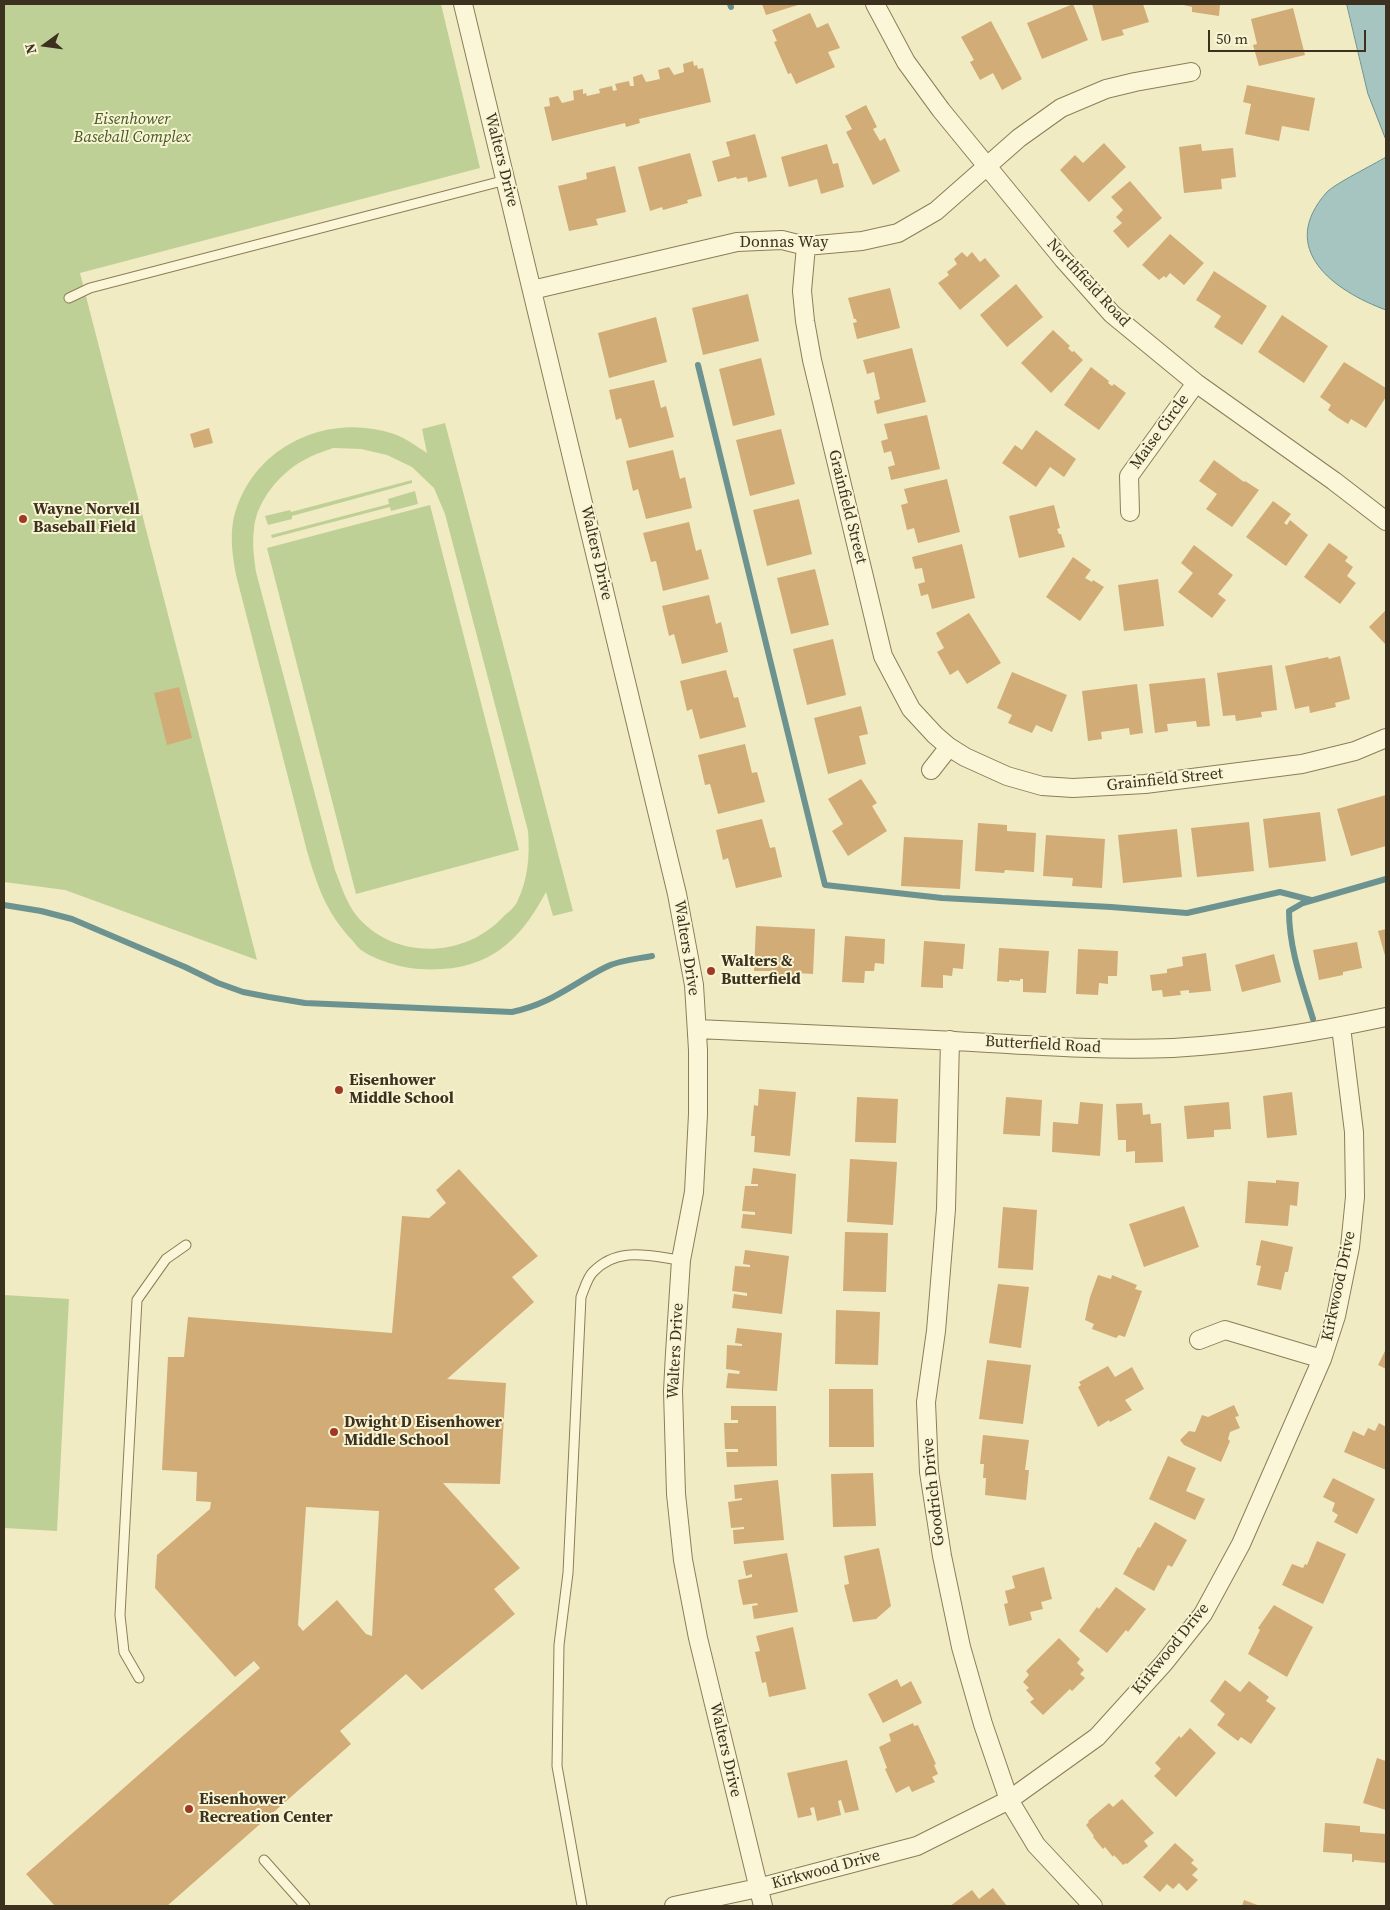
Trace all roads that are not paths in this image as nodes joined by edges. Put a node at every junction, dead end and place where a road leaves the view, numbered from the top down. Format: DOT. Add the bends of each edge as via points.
graph roads {
  1 [pos="464,4"];
  2 [pos="876,4"];
  3 [pos="1191,72"];
  4 [pos="987,167"];
  5 [pos="506,180"];
  6 [pos="806,246"];
  7 [pos="532,290"];
  8 [pos="69,298"];
  9 [pos="1196,383"];
  10 [pos="1130,512"];
  11 [pos="1386,521"];
  12 [pos="1386,738"];
  13 [pos="949,746"];
  14 [pos="931,770"];
  15 [pos="1386,1017"];
  16 [pos="1341,1027"];
  17 [pos="697,1029"];
  18 [pos="950,1040"];
  19 [pos="186,1245"];
  20 [pos="681,1260"];
  21 [pos="1199,1340"];
  22 [pos="1322,1359"];
  23 [pos="138,1678"];
  24 [pos="1008,1800"];
  25 [pos="264,1860"];
  26 [pos="758,1888"];
  27 [pos="305,1906"];
  28 [pos="582,1906"];
  29 [pos="674,1906"];
  30 [pos="763,1906"];
  31 [pos="1092,1906"];
  1 -- 5 [label="street, Walters Drive"];
  2 -- 4 [label="street, Northfield Road" via="906,62"];
  3 -- 4 [label="street, Donnas Way" via="1106,89 1061,108 1019,138"];
  4 -- 6 [label="street, Donnas Way" via="936,210 898,232"];
  4 -- 9 [label="street, Northfield Road" via="1112,314"];
  5 -- 7 [label="street, Walters Drive"];
  5 -- 8 [label="lane" via="90,288"];
  6 -- 7 [label="street, Donnas Way" via="782,240 737,242"];
  6 -- 13 [label="street, Grainfield Street" via="802,291 804,321 884,656 911,709"];
  7 -- 17 [label="street, Walters Drive" via="677,894 691,968"];
  9 -- 10 [label="street, Maise Circle" via="1129,476"];
  9 -- 11 [label="street, Northfield Road"];
  12 -- 13 [label="street, Grainfield Street" via="1355,751 1302,764 1145,784 1073,788 1042,786 1007,776"];
  13 -- 14 [label="street"];
  15 -- 16 [label="street, Butterfield Road"];
  16 -- 18 [label="street, Butterfield Road" via="1233,1043 1172,1048"];
  16 -- 22 [label="street, Kirkwood Drive" via="1354,1132 1355,1198 1350,1247 1336,1316"];
  17 -- 18 [label="street, Butterfield Road"];
  17 -- 20 [label="street, Walters Drive" via="694,1192"];
  18 -- 24 [label="street, Goodrich Drive" via="946,1209 936,1331 926,1402 929,1472 961,1647"];
  19 -- 23 [label="lane" via="166,1259 137,1300 120,1615 124,1652"];
  20 -- 26 [label="street, Walters Drive" via="673,1392 676,1494 683,1560 698,1638"];
  20 -- 28 [label="lane" via="629,1254 610,1260 591,1273 581,1297 568,1573 559,1645 556,1766"];
  21 -- 22 [label="street" via="1224,1330"];
  22 -- 24 [label="street, Kirkwood Drive" via="1241,1544 1203,1614 1164,1663 1096,1737"];
  24 -- 26 [label="street, Kirkwood Drive" via="917,1846"];
  24 -- 31 [label="street, Goodrich Drive" via="1036,1845"];
  25 -- 27 [label="lane"];
  26 -- 29 [label="street, Kirkwood Drive"];
  26 -- 30 [label="street, Walters Drive"];
}
